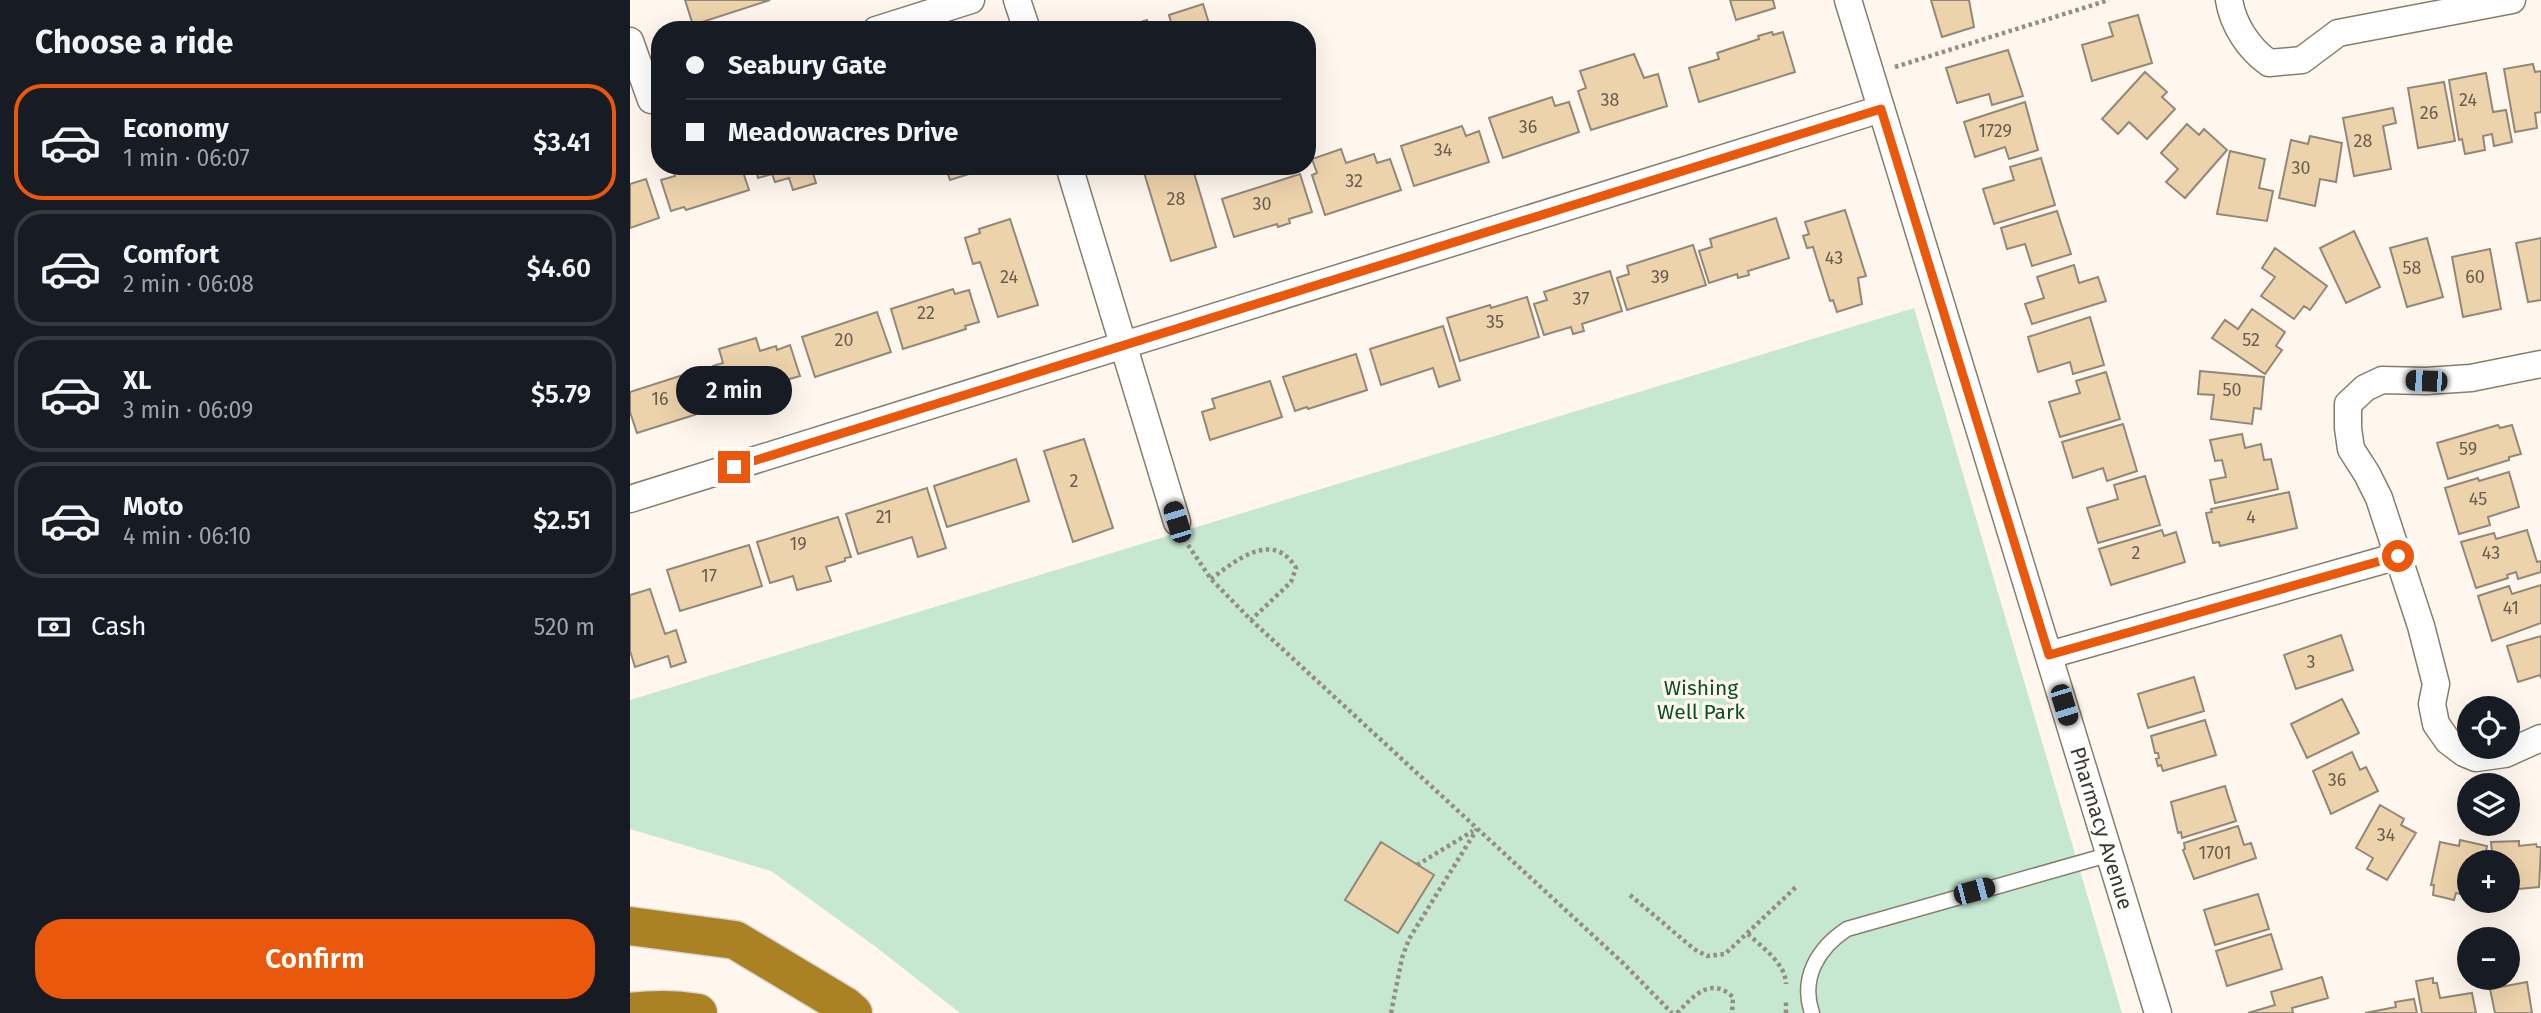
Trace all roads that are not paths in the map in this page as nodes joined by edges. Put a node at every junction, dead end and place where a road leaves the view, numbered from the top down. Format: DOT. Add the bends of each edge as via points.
graph roads {
  1 [pos="971,0"];
  2 [pos="1017,0"];
  3 [pos="1848,0"];
  4 [pos="2229,0"];
  5 [pos="2511,0"];
  6 [pos="904,21"];
  7 [pos="1024,21"];
  8 [pos="630,41"];
  9 [pos="647,101"];
  10 [pos="1881,109"];
  11 [pos="1072,175"];
  12 [pos="1124,345"];
  13 [pos="2541,364"];
  14 [pos="630,499"];
  15 [pos="1177,522"];
  16 [pos="2398,556"];
  17 [pos="2049,655"];
  18 [pos="2541,738"];
  19 [pos="2111,854"];
  20 [pos="630,926"];
  21 [pos="630,1012"];
  22 [pos="698,1013"];
  23 [pos="853,1013"];
  24 [pos="1812,1013"];
  25 [pos="2158,1013"];
  1 -- 6 [label="street"];
  2 -- 7 [label="street"];
  3 -- 10 [label="street, Pharmacy Avenue"];
  4 -- 5 [label="street" via="2238,26 2257,55 2269,63 2282,63 2302,60 2338,33"];
  8 -- 9 [label="street"];
  10 -- 12 [label="street"];
  10 -- 17 [label="street, Pharmacy Avenue"];
  11 -- 12 [label="street"];
  12 -- 14 [label="street"];
  12 -- 15 [label="street"];
  13 -- 16 [label="street" via="2471,378 2382,380 2348,404 2351,449 2379,498"];
  16 -- 17 [label="street"];
  16 -- 18 [label="street" via="2437,684 2432,704 2436,724 2448,741 2476,758 2504,754"];
  17 -- 19 [label="street, Pharmacy Avenue"];
  19 -- 24 [label="lane" via="1847,929 1830,940 1813,964 1809,979"];
  19 -- 25 [label="street, Pharmacy Avenue"];
  20 -- 23 [label="highway" via="735,940"];
  21 -- 22 [label="highway"];
}
